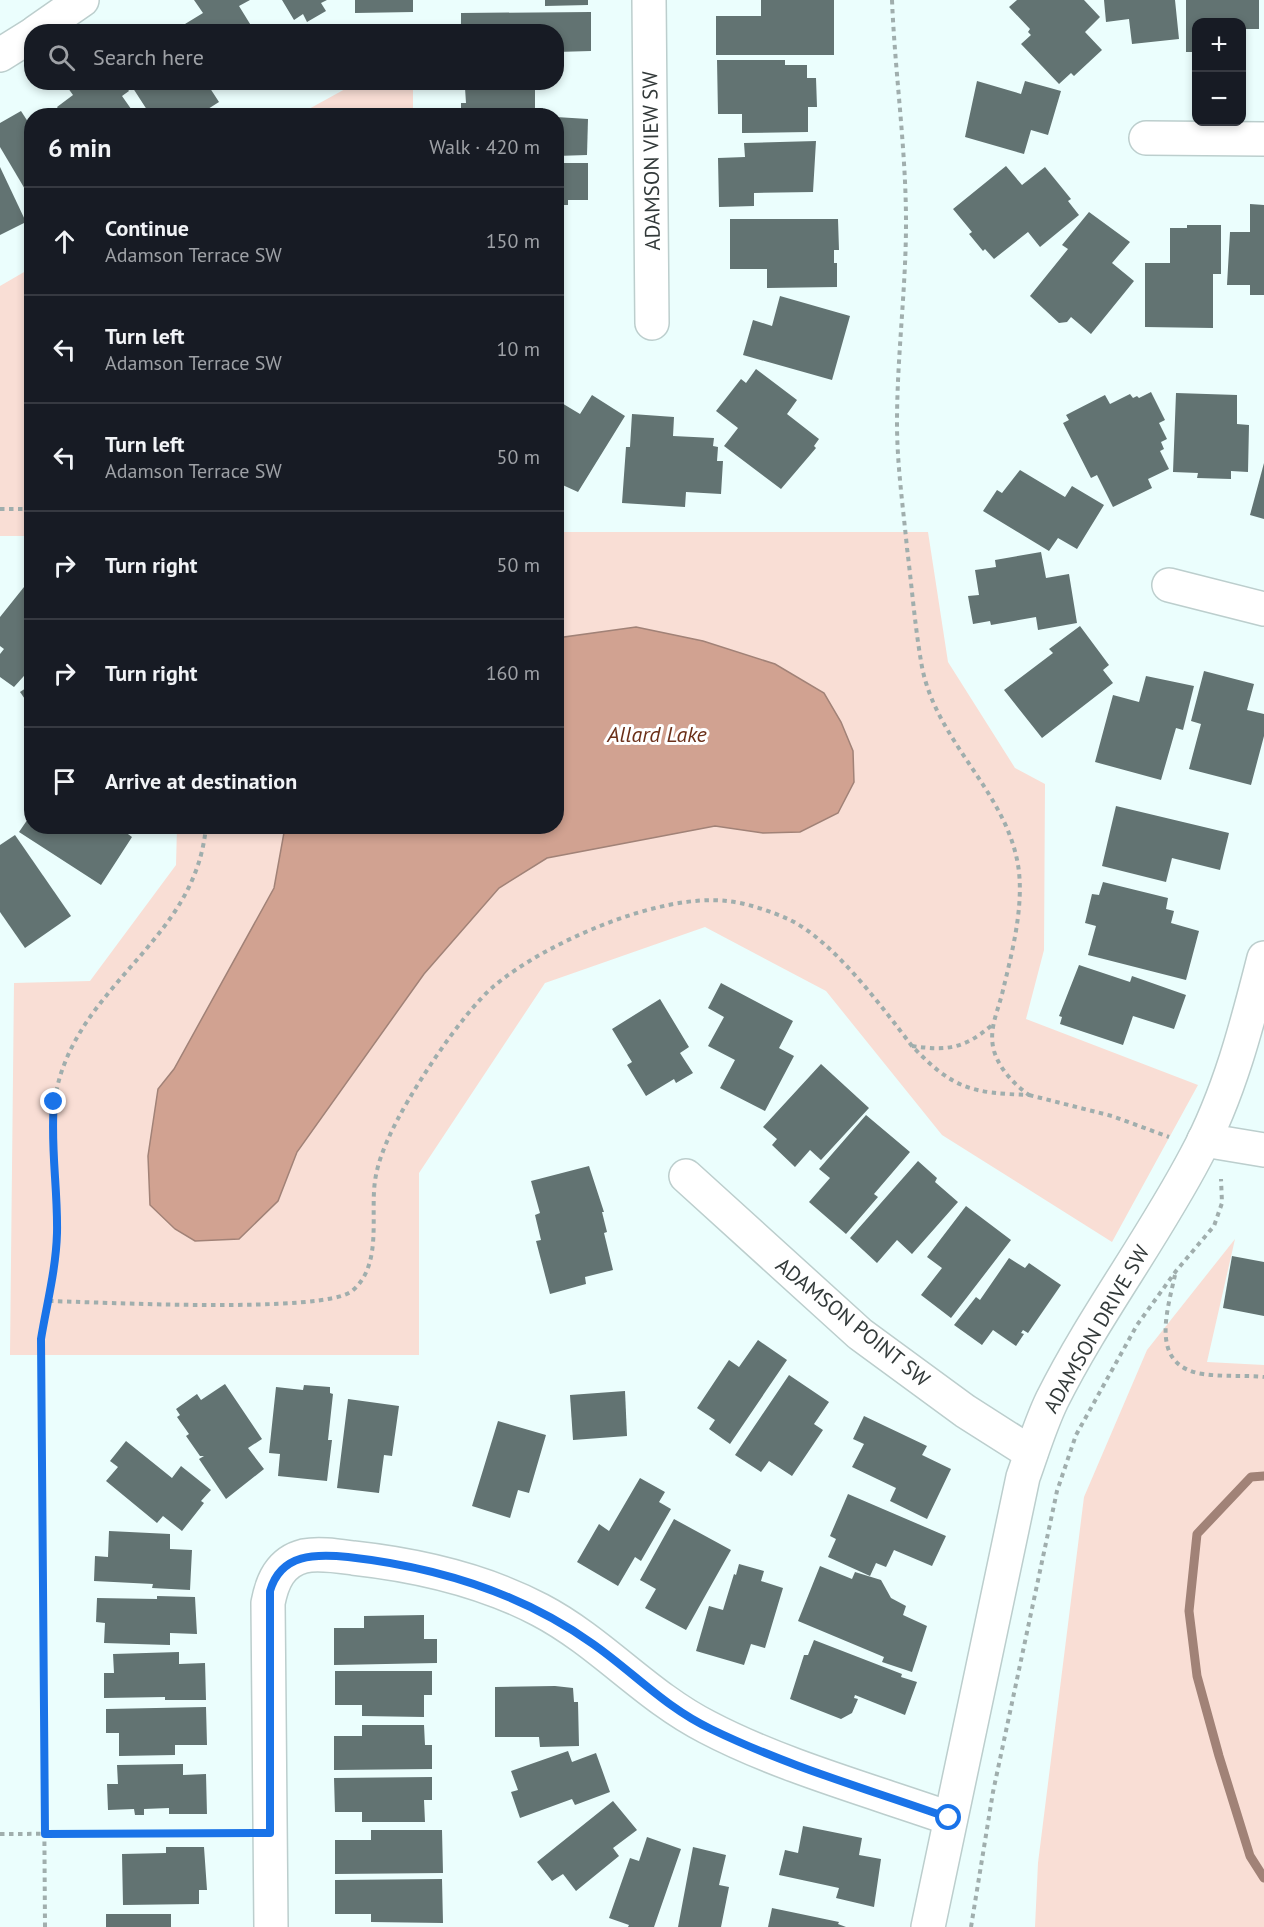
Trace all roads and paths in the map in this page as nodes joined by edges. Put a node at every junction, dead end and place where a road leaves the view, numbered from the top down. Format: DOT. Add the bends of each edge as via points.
graph roads {
  1 [pos="82,0"];
  2 [pos="649,0"];
  3 [pos="892,0"];
  4 [pos="48,24"];
  5 [pos="24,40"];
  6 [pos="0,55"];
  7 [pos="1146,138"];
  8 [pos="1264,139"];
  9 [pos="652,323"];
  10 [pos="0,509"];
  11 [pos="24,509"];
  12 [pos="1169,585"];
  13 [pos="1264,609"];
  14 [pos="205,834"];
  15 [pos="1264,958"];
  16 [pos="992,1024"];
  17 [pos="912,1046"];
  18 [pos="1029,1095"];
  19 [pos="1191,1140"];
  20 [pos="1264,1150"];
  21 [pos="1218,1174"];
  22 [pos="686,1176"];
  23 [pos="1176,1271"];
  24 [pos="49,1301"];
  25 [pos="1264,1377"];
  26 [pos="1031,1453"];
  27 [pos="949,1818"];
  28 [pos="270,1833"];
  29 [pos="0,1834"];
  30 [pos="45,1834"];
  31 [pos="45,1927"];
  32 [pos="271,1927"];
  33 [pos="928,1927"];
  34 [pos="972,1927"];
  1 -- 4 [label="street"];
  2 -- 9 [label="street, ADAMSON VIEW SW"];
  3 -- 16 [label="path" via="906,224 898,463 917,639 925,680 939,715 1002,817 1019,872 1020,897 1010,962"];
  5 -- 6 [label="street"];
  7 -- 8 [label="street"];
  10 -- 11 [label="path"];
  12 -- 13 [label="street"];
  14 -- 24 [label="path" via="201,861 180,906 94,1012 64,1063 52,1127 57,1231"];
  15 -- 19 [label="street, ADAMSON DRIVE SW" via="1228,1082"];
  16 -- 17 [label="path" via="976,1038 954,1048"];
  16 -- 18 [label="path" via="994,1051 1004,1071"];
  17 -- 18 [label="path" via="948,1081 992,1094"];
  17 -- 24 [label="path" via="834,955 812,933 789,919 728,901 701,900 642,912 537,954 491,988 455,1031 388,1138 375,1182 370,1256 363,1277 351,1292 336,1299 293,1304"];
  18 -- 19 [label="path"];
  19 -- 20 [label="street"];
  19 -- 26 [label="street, ADAMSON DRIVE SW" via="1158,1223 1075,1358 1051,1402"];
  21 -- 23 [label="path" via="1223,1189 1214,1226"];
  22 -- 26 [label="street, ADAMSON POINT SW" via="860,1334 965,1411"];
  23 -- 25 [label="path" via="1166,1318 1166,1343 1173,1358 1183,1370 1201,1374"];
  23 -- 34 [label="path" via="1137,1325 1104,1382 1076,1435 1057,1491 993,1792"];
  24 -- 30 [label="path" via="41,1339"];
  26 -- 27 [label="street, ADAMSON DRIVE SW"];
  27 -- 28 [label="street" via="709,1729 657,1696 594,1645 541,1610 496,1590 384,1561 318,1555 304,1556 282,1568 270,1591"];
  27 -- 33 [label="street, ADAMSON DRIVE SW"];
  28 -- 30 [label="path"];
  28 -- 32 [label="street"];
  29 -- 30 [label="path"];
  30 -- 31 [label="path"];
}
